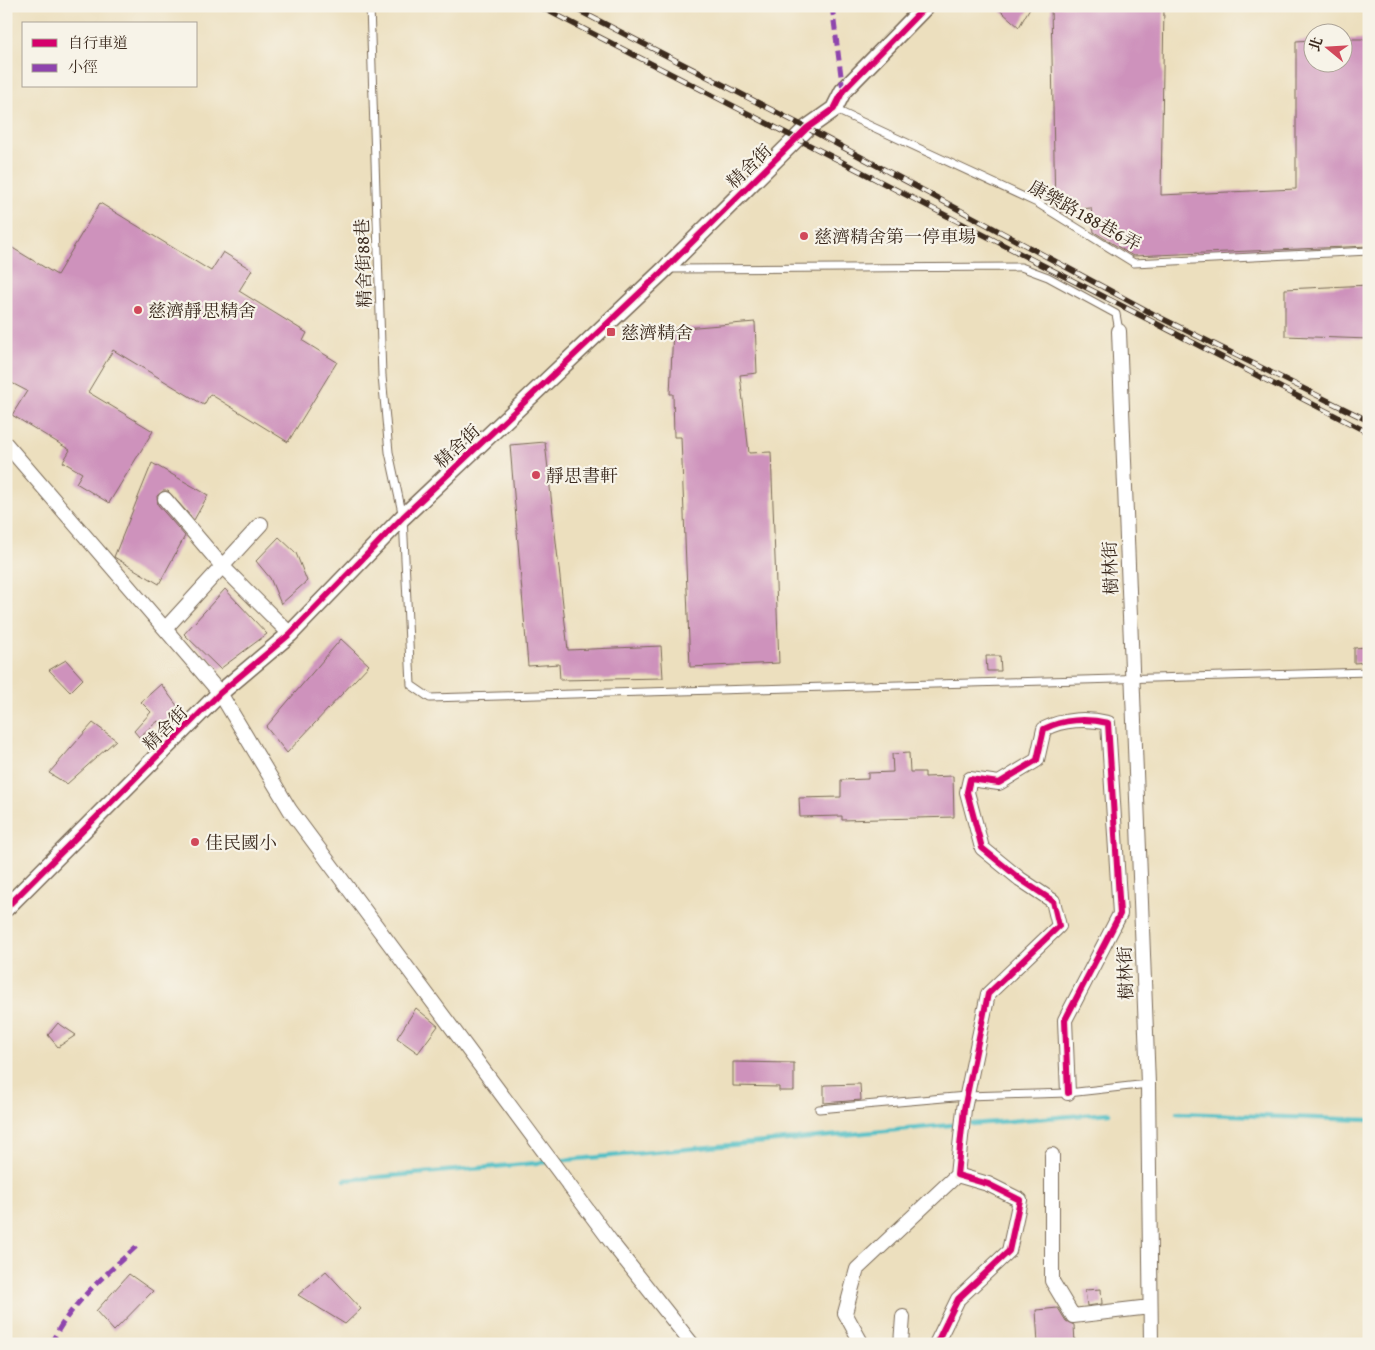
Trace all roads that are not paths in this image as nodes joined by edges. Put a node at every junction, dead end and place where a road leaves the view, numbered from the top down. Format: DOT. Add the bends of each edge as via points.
graph roads {
  1 [pos="370,6"];
  2 [pos="926,6"];
  3 [pos="834,109"];
  4 [pos="1369,252"];
  5 [pos="665,269"];
  6 [pos="1119,331"];
  7 [pos="6,444"];
  8 [pos="165,499"];
  9 [pos="403,517"];
  10 [pos="261,524"];
  11 [pos="222,566"];
  12 [pos="165,629"];
  13 [pos="290,634"];
  14 [pos="1369,672"];
  15 [pos="1133,680"];
  16 [pos="220,693"];
  17 [pos="6,908"];
  18 [pos="1148,1084"];
  19 [pos="1068,1093"];
  20 [pos="966,1096"];
  21 [pos="819,1109"];
  22 [pos="1052,1155"];
  23 [pos="957,1175"];
  24 [pos="1150,1306"];
  25 [pos="903,1317"];
  26 [pos="692,1344"];
  27 [pos="862,1344"];
  28 [pos="901,1344"];
  29 [pos="936,1344"];
  30 [pos="1151,1344"];
  1 -- 9 [label="lane, 精舍街88巷" via="382,376 389,452"];
  2 -- 3 [label="street, 精舍街" via="842,91"];
  3 -- 4 [label="lane, 康樂路188巷6弄" via="1038,203 1134,263"];
  3 -- 5 [label="street, 精舍街" via="807,128"];
  5 -- 6 [label="lane" via="1020,267 1048,277 1116,314"];
  5 -- 9 [label="street, 精舍街"];
  6 -- 15 [label="street, 樹林街"];
  7 -- 12 [label="street"];
  8 -- 11 [label="street"];
  9 -- 13 [label="street, 精舍街"];
  9 -- 15 [label="lane, 精舍街88巷" via="411,686 430,698"];
  10 -- 11 [label="street"];
  11 -- 12 [label="street"];
  11 -- 13 [label="street"];
  12 -- 16 [label="street"];
  13 -- 16 [label="street, 精舍街"];
  14 -- 15 [label="lane"];
  15 -- 18 [label="street, 樹林街"];
  16 -- 17 [label="street, 精舍街"];
  16 -- 26 [label="street" via="290,810 621,1254"];
  18 -- 19 [label="lane"];
  18 -- 24 [label="street, 樹林街"];
  19 -- 20 [label="lane"];
  19 -- 20 [label="street" via="1065,1020 1120,914 1108,723 1097,720 1058,722 1044,729 1037,760 999,783 970,779 967,792 982,848 1053,901 1059,926 988,994"];
  20 -- 21 [label="lane"];
  20 -- 23 [label="street"];
  22 -- 24 [label="street" via="1052,1281 1073,1316"];
  23 -- 27 [label="street" via="857,1269 845,1313"];
  23 -- 29 [label="street" via="988,1184 1020,1200 1009,1251 958,1299"];
  24 -- 30 [label="street, 樹林街"];
  25 -- 28 [label="street"];
}
